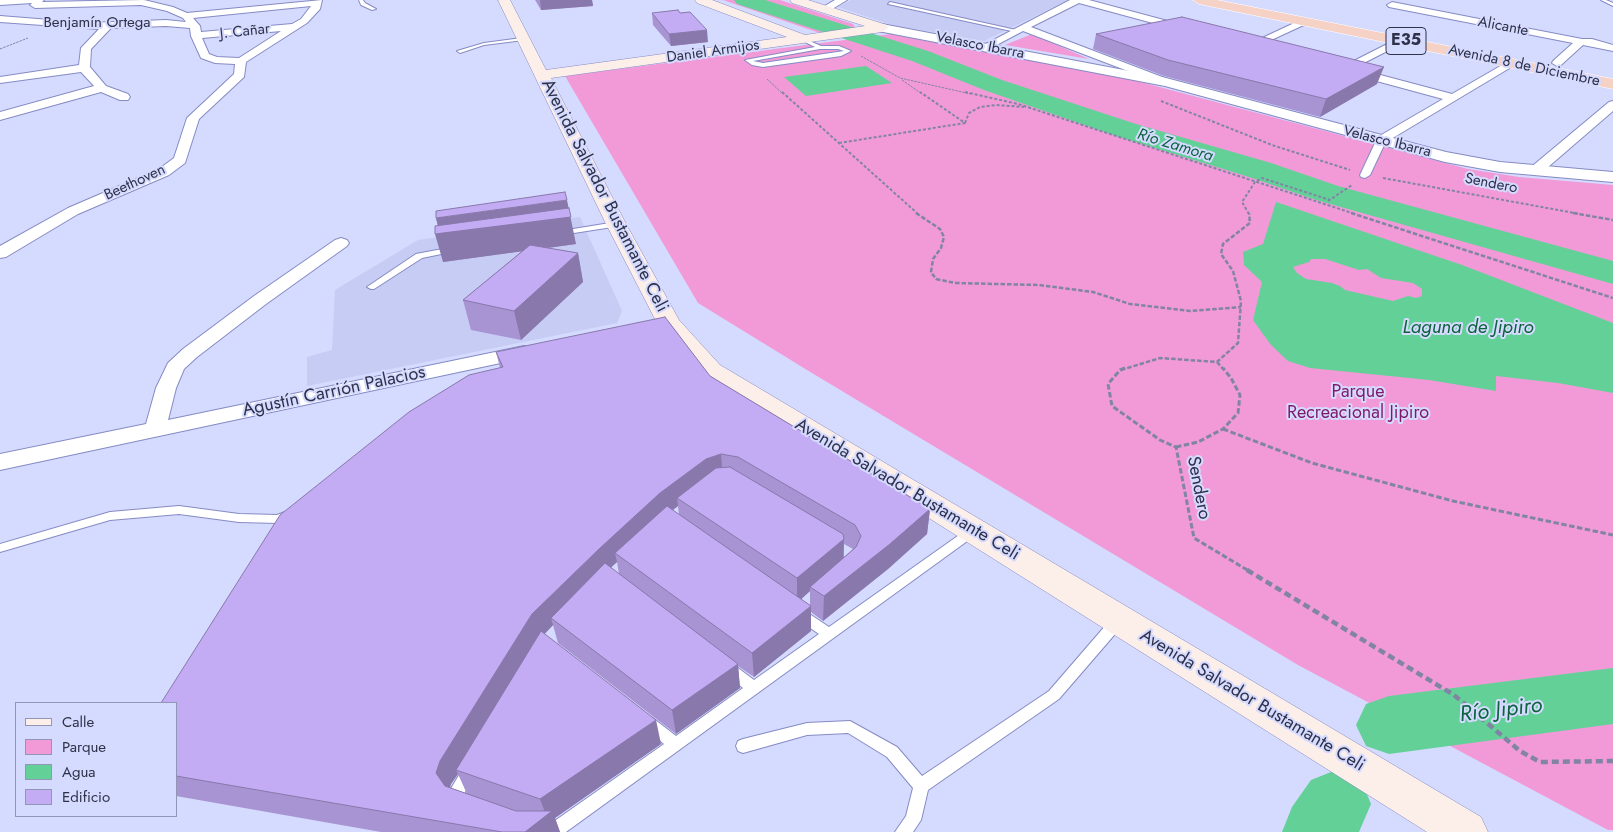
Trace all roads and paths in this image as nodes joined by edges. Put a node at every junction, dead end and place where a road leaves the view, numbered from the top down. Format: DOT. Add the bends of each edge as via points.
graph roads {
  1 [pos="361,0"];
  2 [pos="504,0"];
  3 [pos="701,0"];
  4 [pos="796,0"];
  5 [pos="842,0"];
  6 [pos="1078,0"];
  7 [pos="1199,0"];
  8 [pos="1259,0"];
  9 [pos="1603,0"];
  10 [pos="143,1"];
  11 [pos="0,2"];
  12 [pos="39,2"];
  13 [pos="317,2"];
  14 [pos="890,3"];
  15 [pos="1392,5"];
  16 [pos="1613,7"];
  17 [pos="374,8"];
  18 [pos="826,10"];
  19 [pos="186,16"];
  20 [pos="0,20"];
  21 [pos="1305,21"];
  22 [pos="108,26"];
  23 [pos="294,27"];
  24 [pos="882,28"];
  25 [pos="1020,30"];
  26 [pos="196,31"];
  27 [pos="1195,31"];
  28 [pos="522,39"];
  29 [pos="805,40"];
  30 [pos="1401,40"];
  31 [pos="1581,42"];
  32 [pos="1613,42"];
  33 [pos="985,47"];
  34 [pos="820,48"];
  35 [pos="1613,48"];
  36 [pos="1269,50"];
  37 [pos="460,51"];
  38 [pos="852,57"];
  39 [pos="241,61"];
  40 [pos="1513,63"];
  41 [pos="1558,63"];
  42 [pos="84,68"];
  43 [pos="1613,74"];
  44 [pos="543,75"];
  45 [pos="764,76"];
  46 [pos="900,78"];
  47 [pos="0,80"];
  48 [pos="1166,82"];
  49 [pos="1613,84"];
  50 [pos="102,88"];
  51 [pos="124,97"];
  52 [pos="1453,98"];
  53 [pos="1157,99"];
  54 [pos="1613,105"];
  55 [pos="1032,108"];
  56 [pos="0,116"];
  57 [pos="964,122"];
  58 [pos="1380,141"];
  59 [pos="839,144"];
  60 [pos="1535,171"];
  61 [pos="1365,175"];
  62 [pos="1613,177"];
  63 [pos="1255,182"];
  64 [pos="1356,183"];
  65 [pos="1330,199"];
  66 [pos="1324,205"];
  67 [pos="1613,220"];
  68 [pos="616,224"];
  69 [pos="553,234"];
  70 [pos="341,243"];
  71 [pos="459,248"];
  72 [pos="0,253"];
  73 [pos="371,287"];
  74 [pos="1613,298"];
  75 [pos="1241,307"];
  76 [pos="542,348"];
  77 [pos="1217,362"];
  78 [pos="1223,429"];
  79 [pos="155,430"];
  80 [pos="1176,447"];
  81 [pos="0,462"];
  82 [pos="302,511"];
  83 [pos="974,530"];
  84 [pos="1613,535"];
  85 [pos="0,548"];
  86 [pos="798,608"];
  87 [pos="1119,620"];
  88 [pos="829,634"];
  89 [pos="716,659"];
  90 [pos="754,688"];
  91 [pos="638,715"];
  92 [pos="675,744"];
  93 [pos="743,746"];
  94 [pos="478,758"];
  95 [pos="1613,761"];
  96 [pos="921,786"];
  97 [pos="470,806"];
  98 [pos="532,827"];
  99 [pos="903,832"];
  100 [pos="1466,832"];
  1 -- 17 [label="lane"];
  2 -- 28 [label="main road, Avenida Salvador Bustamante Celi"];
  3 -- 29 [label="main road"];
  4 -- 18 [label="main road, Velasco Ibarra"];
  5 -- 18 [label="street"];
  6 -- 25 [label="street"];
  6 -- 27 [label="street"];
  7 -- 21 [label="highway, Avenida 8 de Diciembre / E35"];
  8 -- 41 [label="highway, Avenida 8 de Diciembre / E35"];
  9 -- 16 [label="lane"];
  10 -- 12 [label="street"];
  10 -- 19 [label="street"];
  11 -- 12 [label="street"];
  13 -- 19 [label="street"];
  13 -- 23 [label="street" via="315,9"];
  14 -- 25 [label="lane"];
  15 -- 31 [label="street, Alicante"];
  18 -- 24 [label="main road, Velasco Ibarra"];
  19 -- 26 [label="street"];
  20 -- 22 [label="street, Benjamín Ortega"];
  21 -- 30 [label="highway, Avenida 8 de Diciembre / E35"];
  21 -- 36 [label="street" via="1245,44"];
  22 -- 26 [label="street, Benjamín Ortega" via="166,23"];
  22 -- 42 [label="street" via="86,48"];
  23 -- 26 [label="street, J. Cañar"];
  23 -- 39 [label="street"];
  24 -- 29 [label="main road, Daniel Armijos"];
  24 -- 33 [label="street, Velasco Ibarra"];
  25 -- 33 [label="street"];
  25 -- 48 [label="street, Velasco Ibarra"];
  26 -- 39 [label="street" via="205,56 215,60"];
  28 -- 37 [label="lane"];
  28 -- 44 [label="main road, Avenida Salvador Bustamante Celi"];
  29 -- 34 [label="lane"];
  29 -- 44 [label="main road, Daniel Armijos"];
  30 -- 40 [label="highway, Avenida 8 de Diciembre / E35"];
  30 -- 52 [label="street" via="1339,68"];
  31 -- 32 [label="street"];
  31 -- 35 [label="street, Alicante"];
  31 -- 41 [label="street"];
  33 -- 48 [label="street, Velasco Ibarra"];
  34 -- 34 [label="lane" via="757,57 748,60 763,65 848,51 839,46"];
  38 -- 46 [label="path" via="862,56"];
  39 -- 72 [label="street, Beethoven" via="240,75 193,118 180,160 164,172 73,211"];
  40 -- 49 [label="highway, Avenida 8 de Diciembre / E35"];
  40 -- 52 [label="street"];
  41 -- 43 [label="highway, Avenida 8 de Diciembre / E35"];
  42 -- 47 [label="street"];
  42 -- 50 [label="street"];
  44 -- 68 [label="main road, Avenida Salvador Bustamante Celi"];
  45 -- 59 [label="path"];
  46 -- 55 [label="path"];
  46 -- 57 [label="path"];
  48 -- 58 [label="street, Velasco Ibarra"];
  50 -- 51 [label="street"];
  50 -- 56 [label="street"];
  52 -- 58 [label="street"];
  53 -- 61 [label="path, Sendero" via="1272,145"];
  54 -- 60 [label="street"];
  55 -- 57 [label="path" via="980,107 969,113"];
  55 -- 63 [label="path"];
  57 -- 59 [label="path"];
  58 -- 60 [label="street, Velasco Ibarra" via="1445,157"];
  58 -- 61 [label="street"];
  59 -- 75 [label="path" via="914,211 940,229 944,237 930,272 936,279 963,284 1054,287 1093,292 1130,304 1190,311"];
  60 -- 62 [label="street, Velasco Ibarra"];
  61 -- 67 [label="path, Sendero"];
  63 -- 65 [label="path" via="1262,178"];
  63 -- 66 [label="path"];
  63 -- 75 [label="path" via="1242,202 1250,215 1250,223 1223,244 1221,254 1233,271"];
  64 -- 65 [label="path"];
  65 -- 66 [label="path"];
  66 -- 74 [label="path"];
  68 -- 69 [label="lane"];
  68 -- 83 [label="main road, Avenida Salvador Bustamante Celi" via="659,325 711,370"];
  70 -- 79 [label="street" via="252,306 175,367"];
  71 -- 73 [label="lane" via="418,256"];
  75 -- 77 [label="path" via="1238,343"];
  76 -- 79 [label="street, Agustín Carrión Palacios"];
  77 -- 78 [label="path" via="1240,395 1238,413"];
  77 -- 80 [label="path, Sendero" via="1160,358 1120,370 1108,384 1112,406 1160,440"];
  78 -- 80 [label="path" via="1198,442"];
  78 -- 84 [label="path" via="1312,464 1454,501"];
  79 -- 81 [label="street, Agustín Carrión Palacios"];
  80 -- 95 [label="path, Sendero" via="1194,538 1454,696 1520,752 1540,762"];
  82 -- 85 [label="lane" via="278,519 239,518 179,510 110,516"];
  83 -- 87 [label="main road, Avenida Salvador Bustamante Celi"];
  83 -- 88 [label="lane"];
  86 -- 88 [label="lane"];
  87 -- 96 [label="lane" via="1054,695"];
  87 -- 100 [label="main road, Avenida Salvador Bustamante Celi"];
  88 -- 90 [label="lane"];
  89 -- 90 [label="lane"];
  90 -- 92 [label="lane"];
  91 -- 92 [label="lane"];
  92 -- 98 [label="lane" via="560,827 549,832"];
  93 -- 96 [label="lane" via="807,729 850,728 892,752"];
  94 -- 97 [label="lane" via="457,796"];
  96 -- 99 [label="lane" via="913,820"];
}
